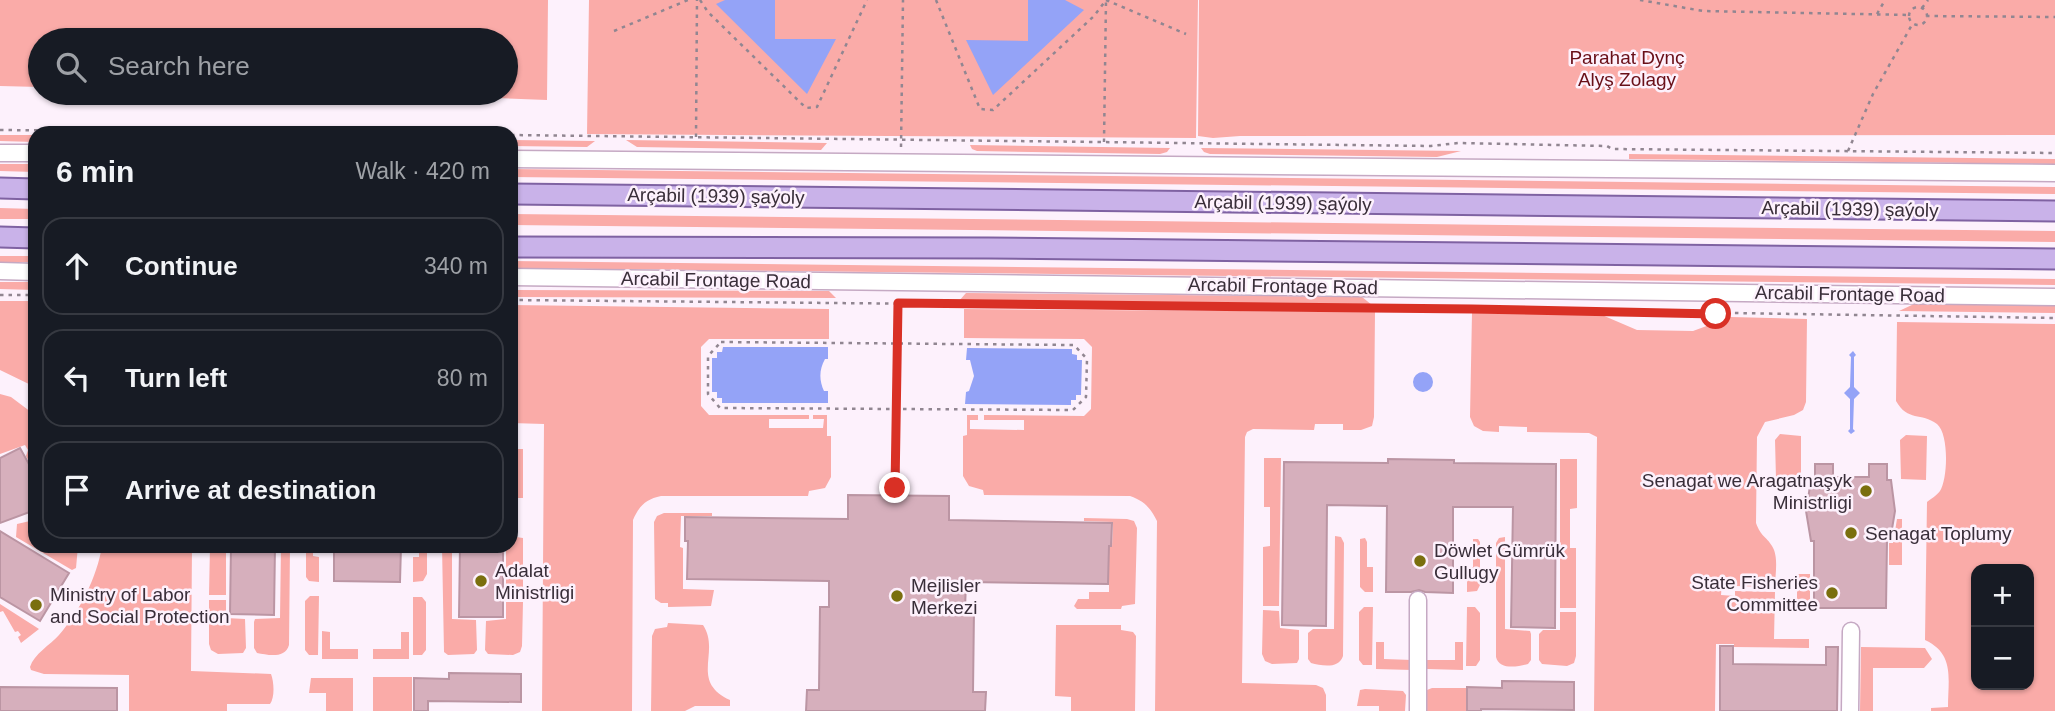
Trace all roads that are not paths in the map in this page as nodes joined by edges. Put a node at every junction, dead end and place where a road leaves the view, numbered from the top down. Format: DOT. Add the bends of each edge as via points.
graph roads {
  1 [pos="0,153"];
  2 [pos="28,153"];
  3 [pos="518,159"];
  4 [pos="2055,173"];
  5 [pos="0,188"];
  6 [pos="28,189"];
  7 [pos="518,194"];
  8 [pos="2055,211"];
  9 [pos="0,237"];
  10 [pos="28,238"];
  11 [pos="518,247"];
  12 [pos="2055,259"];
  13 [pos="0,271"];
  14 [pos="28,272"];
  15 [pos="518,277"];
  16 [pos="2055,296"];
  17 [pos="1418,600"];
  18 [pos="1851,631"];
  19 [pos="1418,711"];
  20 [pos="1850,711"];
  1 -- 2 [label="street"];
  3 -- 4 [label="street"];
  5 -- 6 [label="main road"];
  7 -- 8 [label="main road, Arçabil (1939) şaýoly"];
  9 -- 10 [label="main road"];
  11 -- 12 [label="main road"];
  13 -- 14 [label="street"];
  15 -- 16 [label="street, Arcabil Frontage Road"];
  17 -- 19 [label="street"];
  18 -- 20 [label="street"];
}
